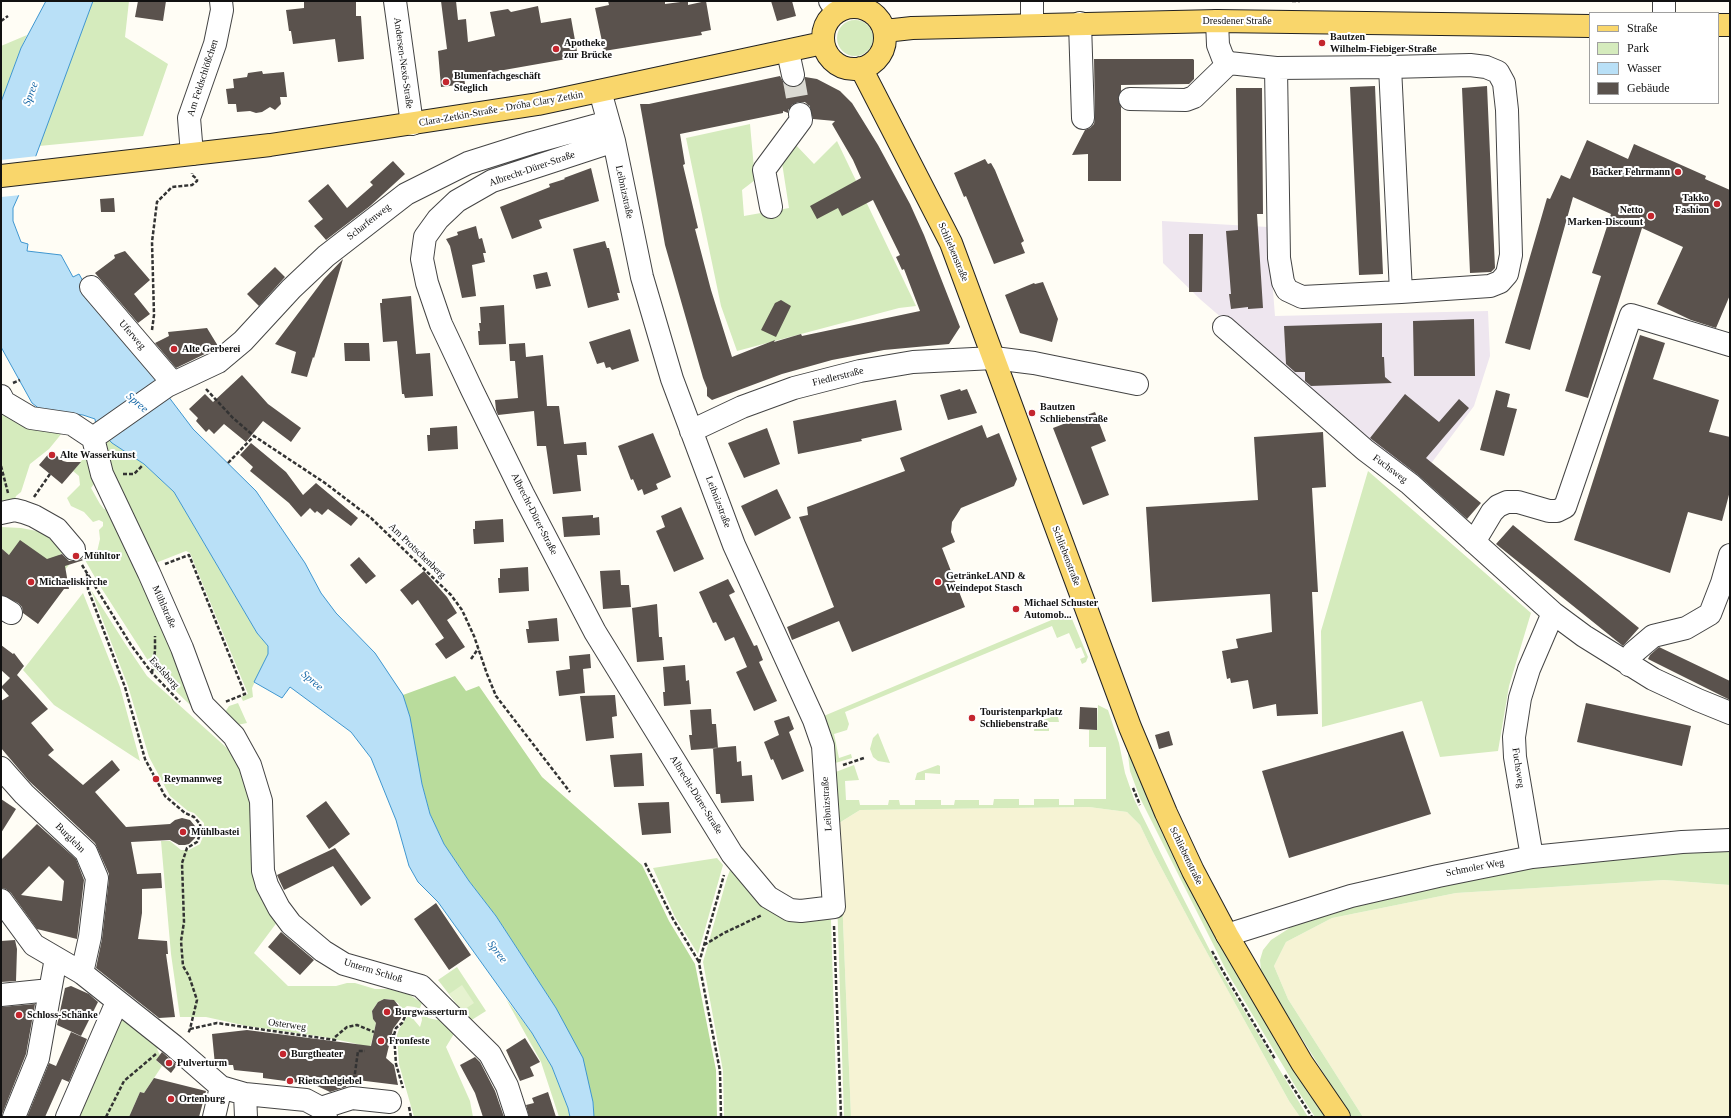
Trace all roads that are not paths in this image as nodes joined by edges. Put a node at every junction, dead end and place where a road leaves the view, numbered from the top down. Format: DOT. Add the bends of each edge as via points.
graph roads {
  1 [pos="221,1"];
  2 [pos="395,1"];
  3 [pos="1032,1"];
  4 [pos="1664,1"];
  5 [pos="833,6"];
  6 [pos="1664,12"];
  7 [pos="1217,21"];
  8 [pos="1080,23"];
  9 [pos="1032,24"];
  10 [pos="1730,25"];
  11 [pos="1589,26"];
  12 [pos="1719,26"];
  13 [pos="885,31"];
  14 [pos="823,43"];
  15 [pos="788,52"];
  16 [pos="1229,63"];
  17 [pos="1390,67"];
  18 [pos="861,68"];
  19 [pos="1276,68"];
  20 [pos="793,75"];
  21 [pos="600,92"];
  22 [pos="1130,99"];
  23 [pos="800,114"];
  24 [pos="1083,118"];
  25 [pos="412,124"];
  26 [pos="611,131"];
  27 [pos="184,155"];
  28 [pos="1,176"];
  29 [pos="771,207"];
  30 [pos="91,287"];
  31 [pos="1401,292"];
  32 [pos="1224,327"];
  33 [pos="1730,345"];
  34 [pos="994,358"];
  35 [pos="1137,384"];
  36 [pos="170,385"];
  37 [pos="2,400"];
  38 [pos="691,431"];
  39 [pos="97,436"];
  40 [pos="13,512"];
  41 [pos="1474,542"];
  42 [pos="1730,555"];
  43 [pos="77,556"];
  44 [pos="1553,613"];
  45 [pos="1629,665"];
  46 [pos="1730,713"];
  47 [pos="250,765"];
  48 [pos="1,768"];
  49 [pos="1730,840"];
  50 [pos="1532,857"];
  51 [pos="1,900"];
  52 [pos="834,908"];
  53 [pos="1227,935"];
  54 [pos="56,958"];
  55 [pos="82,974"];
  56 [pos="50,990"];
  57 [pos="1,994"];
  58 [pos="117,1002"];
  59 [pos="221,1087"];
  60 [pos="246,1094"];
  61 [pos="401,1099"];
  62 [pos="323,1112"];
  63 [pos="14,1117"];
  64 [pos="67,1117"];
  65 [pos="214,1117"];
  66 [pos="246,1117"];
  67 [pos="517,1117"];
  68 [pos="1339,1117"];
  1 -- 27 [label="street, Am Feldschlößchen" via="222,10 215,44 189,118"];
  2 -- 25 [label="street, Andersen-Nexö-Straße"];
  3 -- 9 [label="street"];
  4 -- 6 [label="street"];
  5 -- 13 [label="main road" via="856,6 866,9 875,14"];
  5 -- 14 [label="main road" via="825,25"];
  7 -- 8 [label="main road, Dresdener Straße"];
  7 -- 11 [label="main road, Dresdener Straße"];
  7 -- 16 [label="street" via="1218,45 1222,58"];
  8 -- 9 [label="main road, Dresdener Straße"];
  8 -- 24 [label="street"];
  9 -- 13 [label="main road, Dresdener Straße"];
  10 -- 12 [label="main road"];
  13 -- 18 [label="main road" via="883,50 878,58"];
  14 -- 15 [label="main road, Clara-Zetkin-Straße - Dróha Clary Zetkin"];
  14 -- 18 [label="main road" via="826,53 833,61 851,69"];
  15 -- 20 [label="street"];
  15 -- 21 [label="main road, Clara-Zetkin-Straße - Dróha Clary Zetkin"];
  16 -- 19 [label="street"];
  16 -- 22 [label="street" via="1194,97 1186,100"];
  17 -- 19 [label="street"];
  17 -- 31 [label="street"];
  17 -- 31 [label="street" via="1486,67 1498,72 1504,83 1507,110 1511,255 1507,274 1500,282 1490,286"];
  18 -- 34 [label="main road, Schliebenstraße" via="951,243"];
  19 -- 31 [label="street" via="1279,258 1287,290 1302,297"];
  21 -- 25 [label="main road, Clara-Zetkin-Straße - Dróha Clary Zetkin"];
  21 -- 26 [label="street, Leibnizstraße"];
  23 -- 29 [label="street" via="801,120 764,170"];
  25 -- 27 [label="main road, Clara-Zetkin-Straße - Dróha Clary Zetkin"];
  26 -- 36 [label="street, Scharfenweg" via="532,143 468,163 406,194 326,256 291,288 238,346 218,362"];
  26 -- 38 [label="street, Leibnizstraße" via="642,277 672,379"];
  26 -- 52 [label="street, Albrecht-Dürer-Straße" via="492,181 457,201 438,219 425,238 422,259 427,283 441,324 523,494 595,632 732,854 768,897 790,910"];
  27 -- 28 [label="main road, Clara-Zetkin-Straße - Dróha Clary Zetkin"];
  30 -- 36 [label="street, Uferweg" via="150,357"];
  32 -- 41 [label="street, Fuchsweg" via="1365,450 1410,484"];
  33 -- 41 [label="street" via="1631,315 1565,507 1557,511 1548,511 1518,502 1507,502 1492,512"];
  34 -- 35 [label="street, Fiedlerstraße" via="1034,363"];
  34 -- 38 [label="street, Fiedlerstraße" via="913,362 860,371 794,388 742,407"];
  34 -- 53 [label="main road, Schliebenstraße" via="1133,734 1193,872"];
  36 -- 39 [label="street, Scharfenweg"];
  37 -- 39 [label="street" via="31,418 72,424"];
  38 -- 52 [label="street, Leibnizstraße" via="734,545 814,720 823,746"];
  39 -- 47 [label="street, Mühlstraße" via="102,474 182,648 203,705 234,736"];
  40 -- 43 [label="street" via="57,529"];
  41 -- 44 [label="street, Fuchsweg"];
  42 -- 45 [label="street" via="1710,614 1686,628 1654,636 1633,653"];
  44 -- 45 [label="street, Fuchsweg"];
  44 -- 50 [label="street, Fuchsweg" via="1529,668 1520,698 1514,738"];
  45 -- 46 [label="street, Fuchsweg"];
  47 -- 67 [label="street, Unterm Schloß" via="261,801 263,871 279,908 291,924 344,964 421,986 490,1054 507,1086"];
  48 -- 55 [label="street, Burglehn" via="24,794 86,852 97,878 90,937"];
  49 -- 50 [label="street, Schmoler Weg"];
  50 -- 53 [label="street, Schmoler Weg" via="1351,896"];
  51 -- 54 [label="street" via="34,945"];
  53 -- 68 [label="main road, Schliebenstraße" via="1302,1063"];
  54 -- 55 [label="street"];
  54 -- 56 [label="street"];
  55 -- 58 [label="street"];
  56 -- 57 [label="street"];
  56 -- 63 [label="street" via="38,1058"];
  58 -- 59 [label="street"];
  58 -- 64 [label="street"];
  59 -- 60 [label="street"];
  59 -- 65 [label="street"];
  60 -- 62 [label="street" via="306,1100"];
  60 -- 66 [label="street"];
  61 -- 62 [label="street" via="352,1098"];
}
